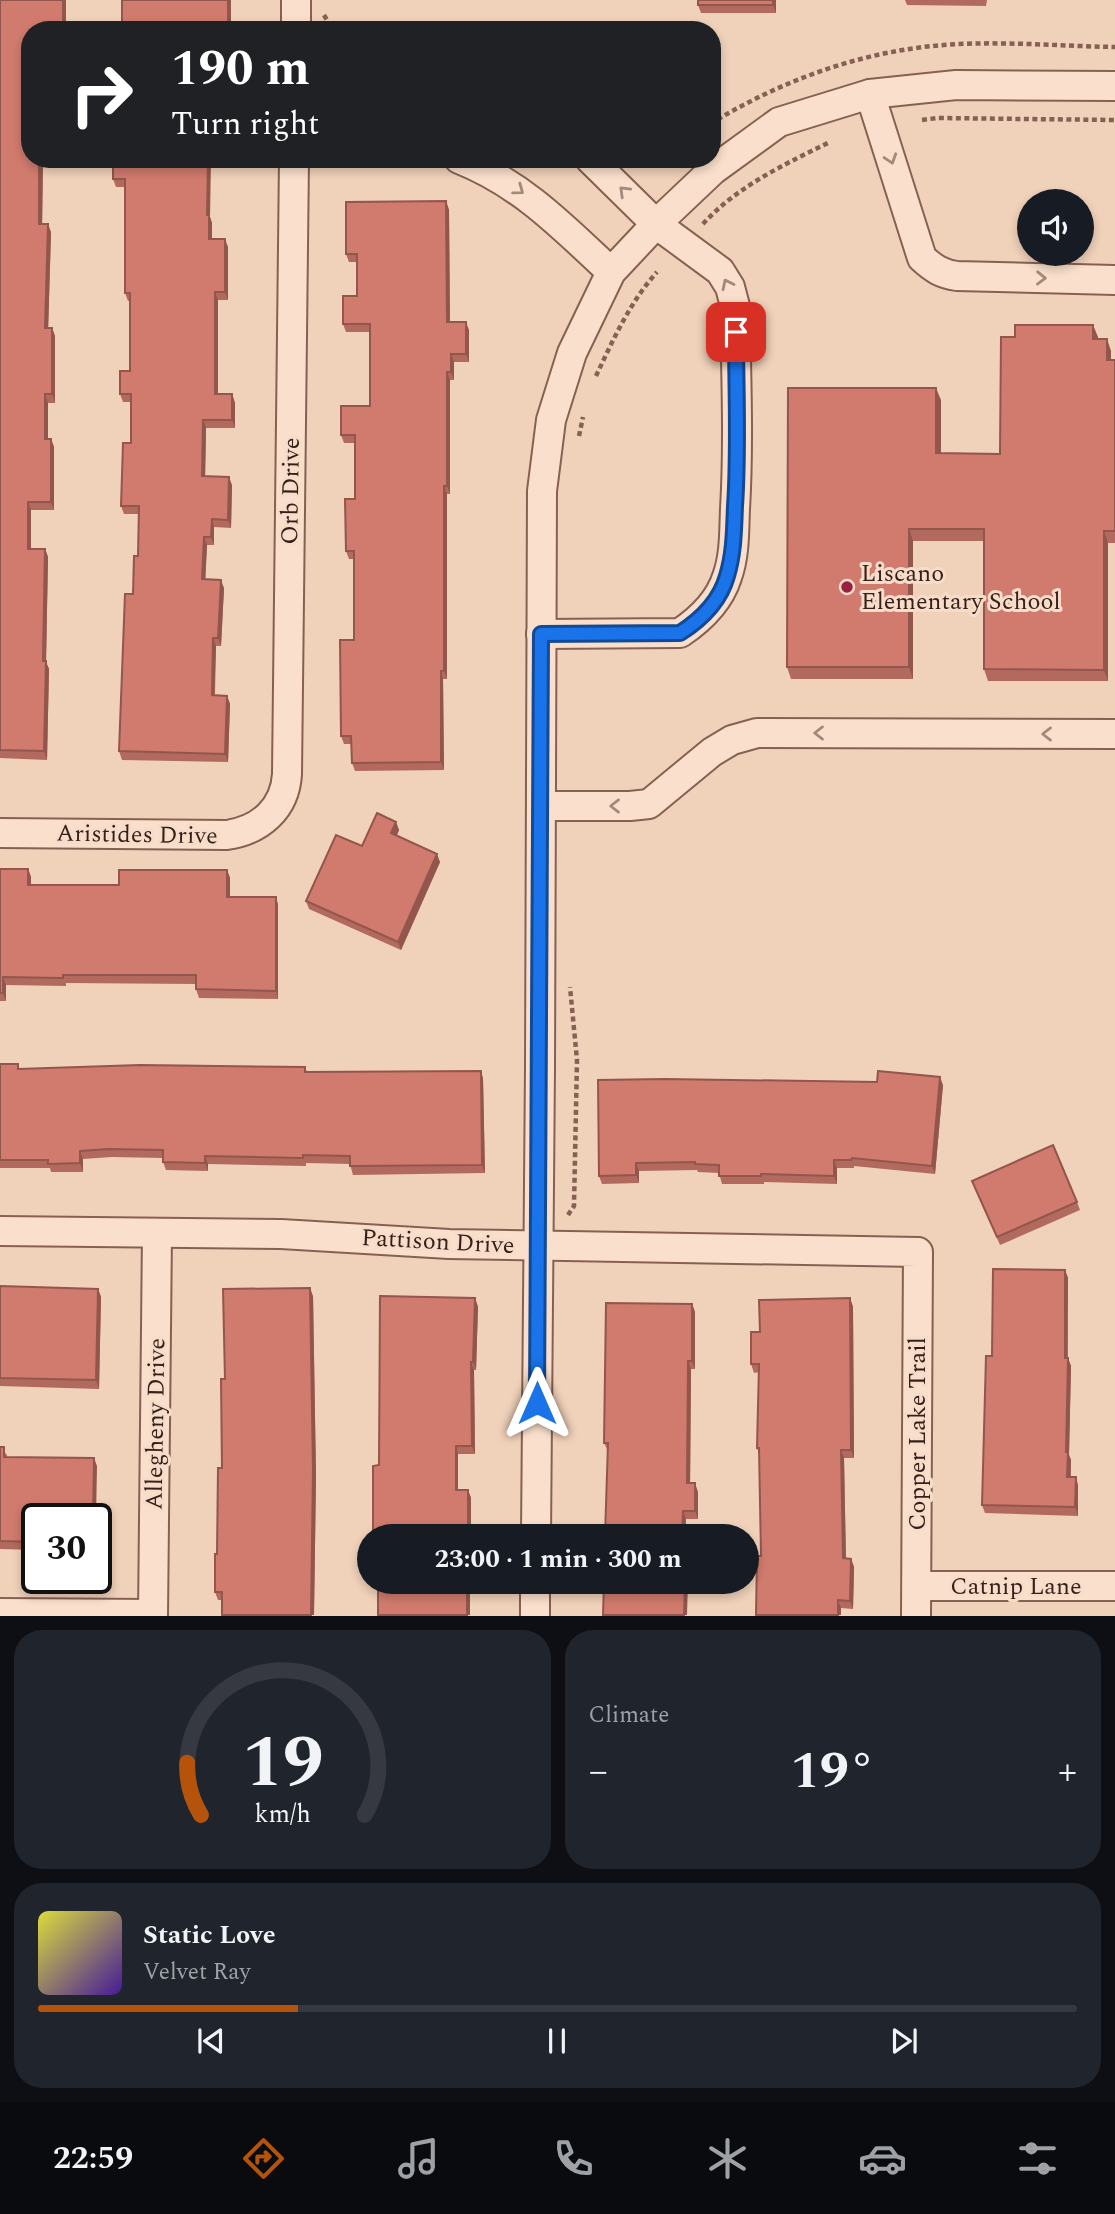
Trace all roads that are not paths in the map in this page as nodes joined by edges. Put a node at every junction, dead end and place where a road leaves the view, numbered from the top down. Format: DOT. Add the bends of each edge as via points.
graph roads {
  1 [pos="296,0"];
  2 [pos="296,21"];
  3 [pos="1115,86"];
  4 [pos="870,94"];
  5 [pos="721,164"];
  6 [pos="294,168"];
  7 [pos="480,168"];
  8 [pos="599,168"];
  9 [pos="716,168"];
  10 [pos="656,224"];
  11 [pos="611,272"];
  12 [pos="1115,280"];
  13 [pos="541,634"];
  14 [pos="1115,734"];
  15 [pos="541,806"];
  16 [pos="268,817"];
  17 [pos="0,833"];
  18 [pos="0,1231"];
  19 [pos="157,1233"];
  20 [pos="538,1245"];
  21 [pos="918,1252"];
  22 [pos="536,1524"];
  23 [pos="917,1586"];
  24 [pos="1115,1586"];
  25 [pos="535,1594"];
  26 [pos="0,1613"];
  27 [pos="153,1615"];
  28 [pos="535,1615"];
  29 [pos="916,1615"];
  1 -- 2 [label="street"];
  3 -- 4 [label="street" via="956,85"];
  4 -- 5 [label="street" via="779,122"];
  4 -- 12 [label="street, one-way" via="922,258 932,268 957,276"];
  6 -- 16 [label="street, Orb Drive" via="287,774 282,795"];
  7 -- 11 [label="street, one-way" via="527,196"];
  10 -- 8 [label="street, one-way"];
  9 -- 10 [label="street"];
  10 -- 11 [label="street"];
  13 -- 10 [label="street, one-way" via="680,633 713,604 727,578 738,464 735,306 720,271"];
  11 -- 13 [label="street" via="572,353 551,420 541,491"];
  13 -- 15 [label="street"];
  14 -- 15 [label="street, one-way" via="757,733 712,752 649,804"];
  15 -- 20 [label="street"];
  16 -- 17 [label="street, Aristides Drive" via="249,830 227,835"];
  18 -- 19 [label="street, Pattison Drive"];
  19 -- 20 [label="street, Pattison Drive"];
  19 -- 27 [label="street, Allegheny Drive"];
  20 -- 21 [label="street, Pattison Drive"];
  20 -- 22 [label="street"];
  21 -- 23 [label="street, Copper Lake Trail"];
  23 -- 24 [label="street, Catnip Lane"];
  23 -- 29 [label="street, Copper Lake Trail"];
  25 -- 28 [label="street"];
  26 -- 27 [label="street"];
}
